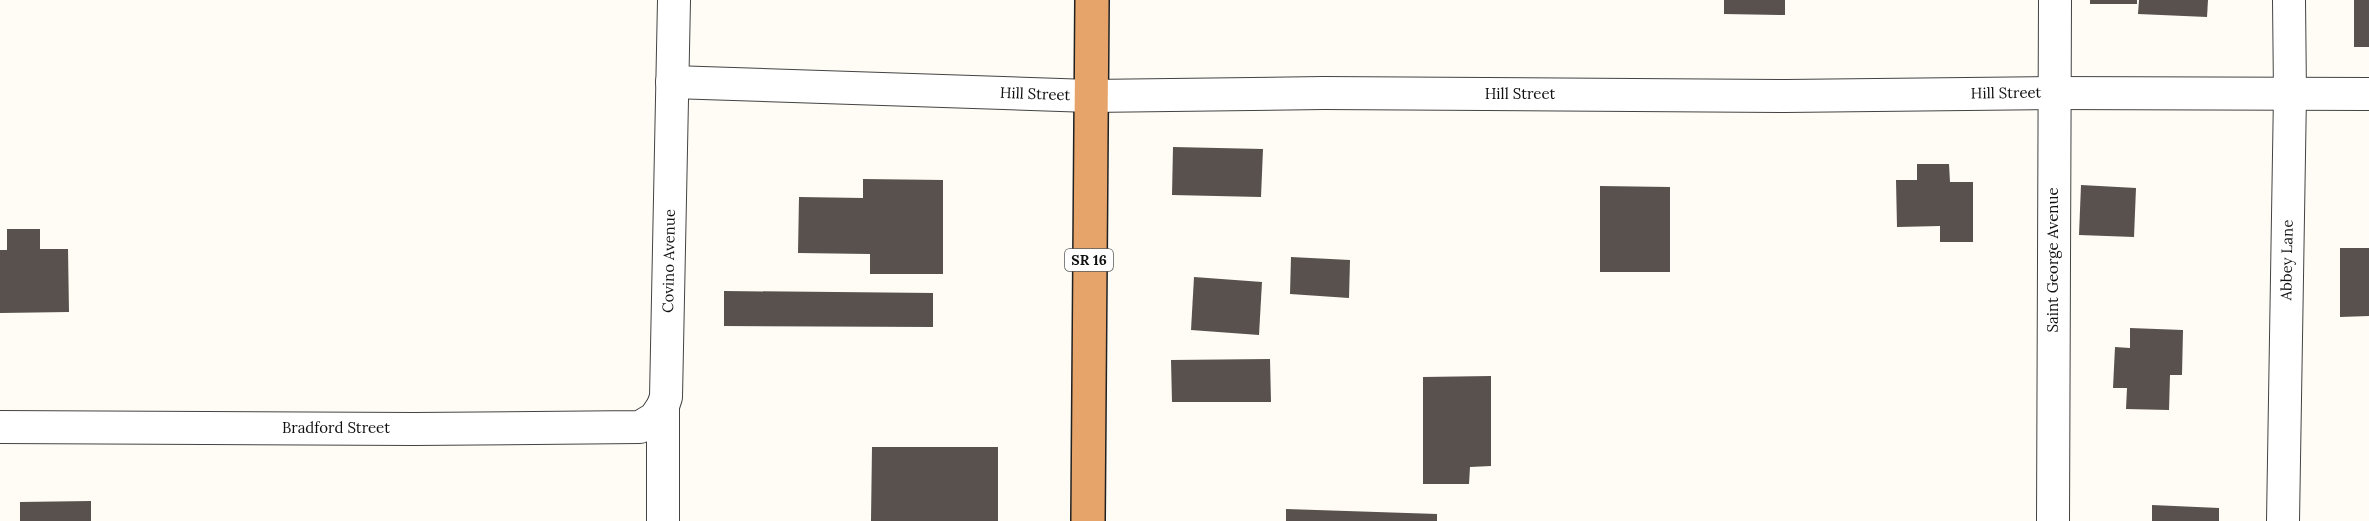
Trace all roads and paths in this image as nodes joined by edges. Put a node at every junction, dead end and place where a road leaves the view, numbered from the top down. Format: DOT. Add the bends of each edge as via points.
graph roads {
  1 [pos="674,0"];
  2 [pos="1092,0"];
  3 [pos="2055,0"];
  4 [pos="2289,0"];
  5 [pos="672,82"];
  6 [pos="2054,93"];
  7 [pos="2290,94"];
  8 [pos="2369,94"];
  9 [pos="1090,96"];
  10 [pos="663,406"];
  11 [pos="0,427"];
  12 [pos="663,521"];
  13 [pos="1088,521"];
  14 [pos="2053,521"];
  15 [pos="2283,521"];
  1 -- 5 [label="street, Covino Avenue"];
  2 -- 9 [label="highway, SR 16"];
  3 -- 6 [label="street, Saint George Avenue"];
  4 -- 7 [label="street, Abbey Lane"];
  5 -- 9 [label="street, Hill Street"];
  5 -- 10 [label="street, Covino Avenue"];
  6 -- 7 [label="street, Hill Street"];
  6 -- 9 [label="street, Hill Street"];
  6 -- 14 [label="street, Saint George Avenue"];
  7 -- 8 [label="street, Hill Street"];
  7 -- 15 [label="street, Abbey Lane"];
  9 -- 13 [label="highway, SR 16"];
  10 -- 11 [label="street, Bradford Street" via="655,418 640,427"];
  10 -- 12 [label="street, Covino Avenue"];
}
